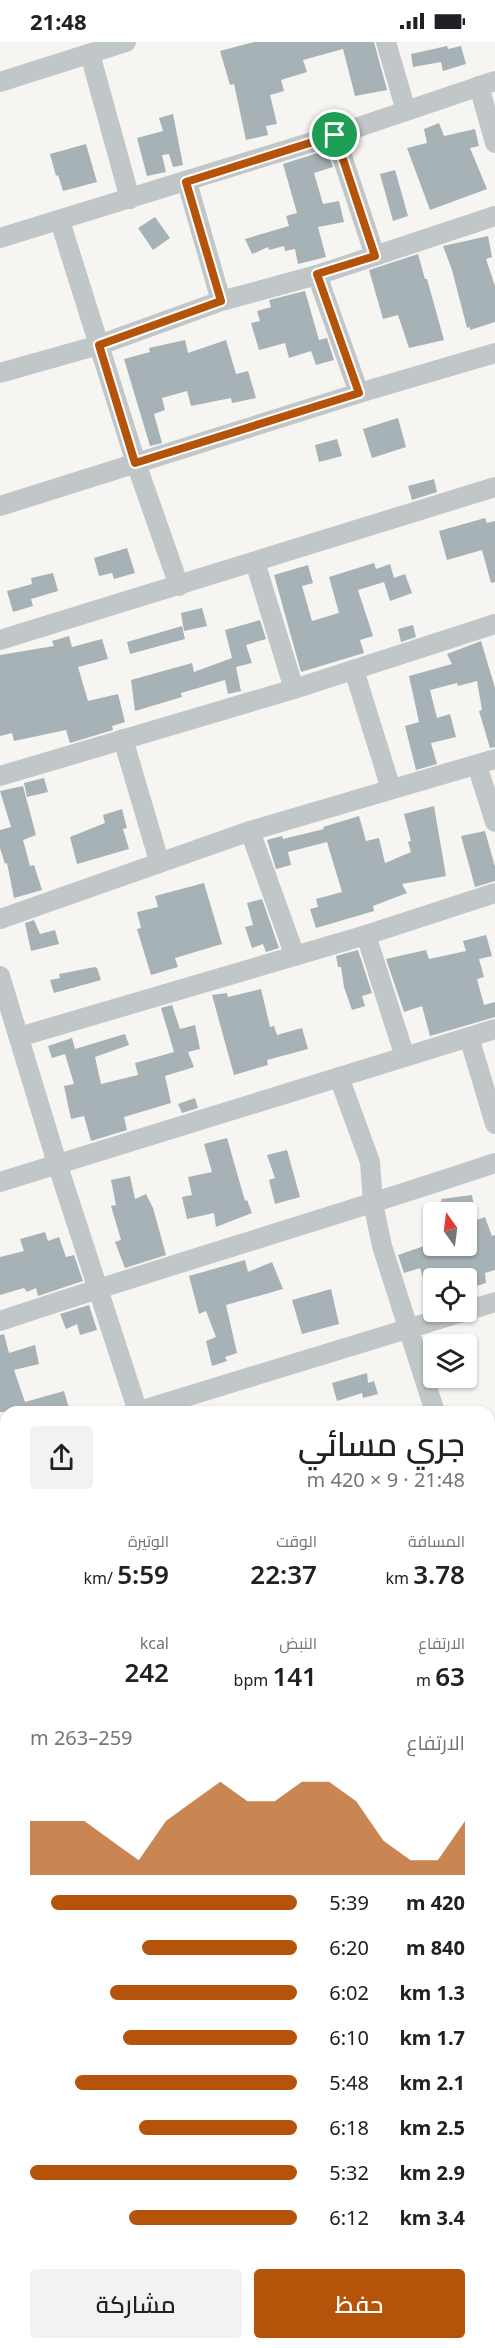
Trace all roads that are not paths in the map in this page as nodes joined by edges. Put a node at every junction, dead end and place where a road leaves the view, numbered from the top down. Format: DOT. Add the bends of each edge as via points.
graph roads {
  1 [pos="126,42"];
  2 [pos="386,42"];
  3 [pos="90,54"];
  4 [pos="0,82"];
  5 [pos="487,84"];
  6 [pos="406,111"];
  7 [pos="335,135"];
  8 [pos="495,143"];
  9 [pos="186,182"];
  10 [pos="130,199"];
  11 [pos="495,216"];
  12 [pos="60,221"];
  13 [pos="0,238"];
  14 [pos="375,256"];
  15 [pos="317,274"];
  16 [pos="221,301"];
  17 [pos="99,345"];
  18 [pos="495,353"];
  19 [pos="0,373"];
  20 [pos="359,393"];
  21 [pos="135,463"];
  22 [pos="495,487"];
  23 [pos="0,506"];
  24 [pos="255,562"];
  25 [pos="179,586"];
  26 [pos="495,624"];
  27 [pos="0,640"];
  28 [pos="354,670"];
  29 [pos="294,689"];
  30 [pos="123,739"];
  31 [pos="486,762"];
  32 [pos="0,776"];
  33 [pos="391,789"];
  34 [pos="495,822"];
  35 [pos="250,831"];
  36 [pos="159,861"];
  37 [pos="495,893"];
  38 [pos="0,919"];
  39 [pos="366,935"];
  40 [pos="295,956"];
  41 [pos="0,976"];
  42 [pos="495,1029"];
  43 [pos="19,1037"];
  44 [pos="469,1037"];
  45 [pos="405,1057"];
  46 [pos="339,1077"];
  47 [pos="495,1124"];
  48 [pos="57,1163"];
  49 [pos="495,1163"];
  50 [pos="0,1182"];
  51 [pos="374,1203"];
  52 [pos="99,1288"];
  53 [pos="495,1302"];
  54 [pos="477,1308"];
  55 [pos="0,1321"];
  56 [pos="430,1322"];
  57 [pos="407,1329"];
  58 [pos="135,1406"];
  59 [pos="153,1406"];
  60 [pos="433,1406"];
  1 -- 3 [label="street"];
  2 -- 6 [label="street"];
  3 -- 4 [label="street"];
  3 -- 10 [label="street"];
  5 -- 6 [label="street"];
  5 -- 8 [label="street"];
  6 -- 7 [label="street"];
  7 -- 9 [label="street"];
  7 -- 14 [label="street"];
  9 -- 10 [label="street"];
  9 -- 16 [label="street"];
  10 -- 12 [label="street"];
  11 -- 14 [label="street"];
  12 -- 13 [label="street"];
  12 -- 17 [label="street"];
  14 -- 15 [label="street"];
  15 -- 16 [label="street"];
  15 -- 20 [label="street"];
  16 -- 17 [label="street"];
  17 -- 19 [label="street"];
  17 -- 21 [label="street"];
  18 -- 20 [label="street"];
  20 -- 21 [label="street"];
  21 -- 23 [label="street"];
  21 -- 25 [label="street"];
  22 -- 24 [label="street"];
  24 -- 25 [label="street"];
  24 -- 29 [label="street"];
  25 -- 27 [label="street"];
  26 -- 28 [label="street"];
  28 -- 29 [label="street"];
  28 -- 33 [label="street"];
  29 -- 30 [label="street"];
  30 -- 32 [label="street"];
  30 -- 36 [label="street"];
  31 -- 33 [label="street"];
  31 -- 34 [label="street"];
  33 -- 35 [label="street"];
  35 -- 36 [label="street"];
  35 -- 40 [label="street"];
  36 -- 38 [label="street"];
  37 -- 39 [label="street"];
  39 -- 40 [label="street"];
  39 -- 45 [label="street"];
  40 -- 43 [label="street"];
  41 -- 43 [label="street"];
  42 -- 44 [label="street"];
  43 -- 48 [label="street"];
  44 -- 45 [label="street"];
  44 -- 47 [label="street"];
  45 -- 46 [label="street"];
  46 -- 48 [label="street"];
  46 -- 51 [label="street" via="370,1162"];
  48 -- 50 [label="street"];
  48 -- 52 [label="street"];
  49 -- 51 [label="street"];
  51 -- 52 [label="street"];
  51 -- 57 [label="street" via="382,1246"];
  52 -- 55 [label="street"];
  52 -- 58 [label="street"];
  53 -- 54 [label="street"];
  56 -- 57 [label="street"];
  57 -- 59 [label="street"];
  57 -- 60 [label="street"];
}
